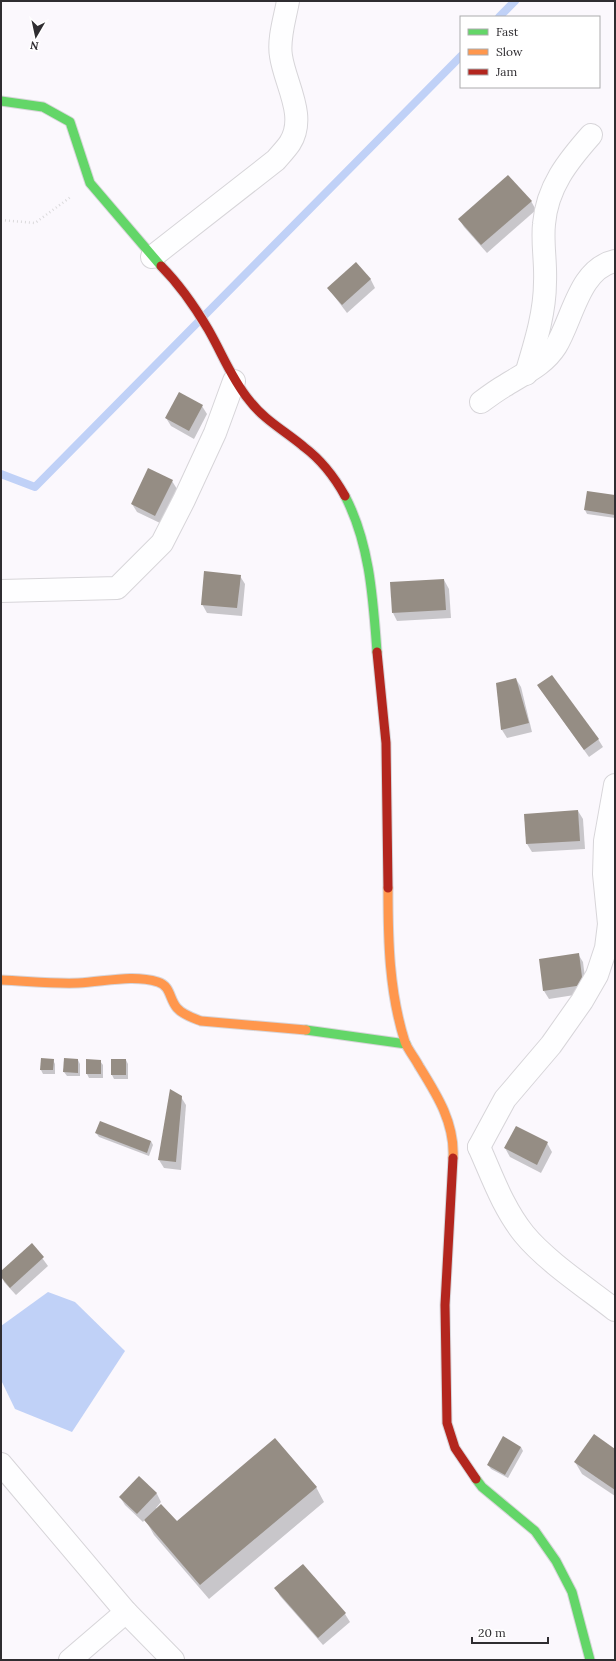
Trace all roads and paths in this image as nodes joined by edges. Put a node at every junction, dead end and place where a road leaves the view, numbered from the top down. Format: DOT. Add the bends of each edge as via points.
graph roads {
  1 [pos="288,1"];
  2 [pos="1,101"];
  3 [pos="591,134"];
  4 [pos="90,183"];
  5 [pos="1,220"];
  6 [pos="152,256"];
  7 [pos="615,261"];
  8 [pos="526,374"];
  9 [pos="234,381"];
  10 [pos="481,402"];
  11 [pos="1,591"];
  12 [pos="615,785"];
  13 [pos="609,874"];
  14 [pos="1,980"];
  15 [pos="406,1044"];
  16 [pos="454,1145"];
  17 [pos="478,1147"];
  18 [pos="615,1310"];
  19 [pos="1,1464"];
  20 [pos="126,1612"];
  21 [pos="70,1660"];
  22 [pos="173,1660"];
  23 [pos="590,1660"];
  1 -- 6 [label="street" via="280,55 294,102 297,123 290,142 276,160"];
  2 -- 4 [label="street" via="43,107 70,122"];
  3 -- 8 [label="street" via="556,180 548,200 544,223 545,282 542,313"];
  4 -- 5 [label="path" via="35,223"];
  4 -- 6 [label="street"];
  6 -- 9 [label="street" via="175,280 208,329"];
  7 -- 8 [label="street" via="605,263 590,277 556,346 543,362"];
  8 -- 10 [label="street"];
  9 -- 11 [label="street" via="215,433 162,543 117,588"];
  9 -- 15 [label="street" via="250,402 276,427 305,447 324,466 340,487 354,515 364,546 371,583 386,743 391,974 396,1011"];
  12 -- 13 [label="street" via="605,841"];
  13 -- 17 [label="street" via="609,924 606,948 597,975 555,1038 505,1100"];
  14 -- 15 [label="street" via="78,983 125,978 145,979 161,983 172,992 177,1007 188,1017 201,1021 296,1029"];
  15 -- 16 [label="street" via="440,1101 449,1120"];
  16 -- 17 [label="street"];
  16 -- 23 [label="street" via="445,1305 447,1423 455,1448 468,1470 482,1487 535,1531 556,1561 572,1592"];
  17 -- 18 [label="street" via="507,1208 524,1234 551,1260"];
  19 -- 20 [label="street"];
  20 -- 21 [label="street"];
  20 -- 22 [label="street"];
}
